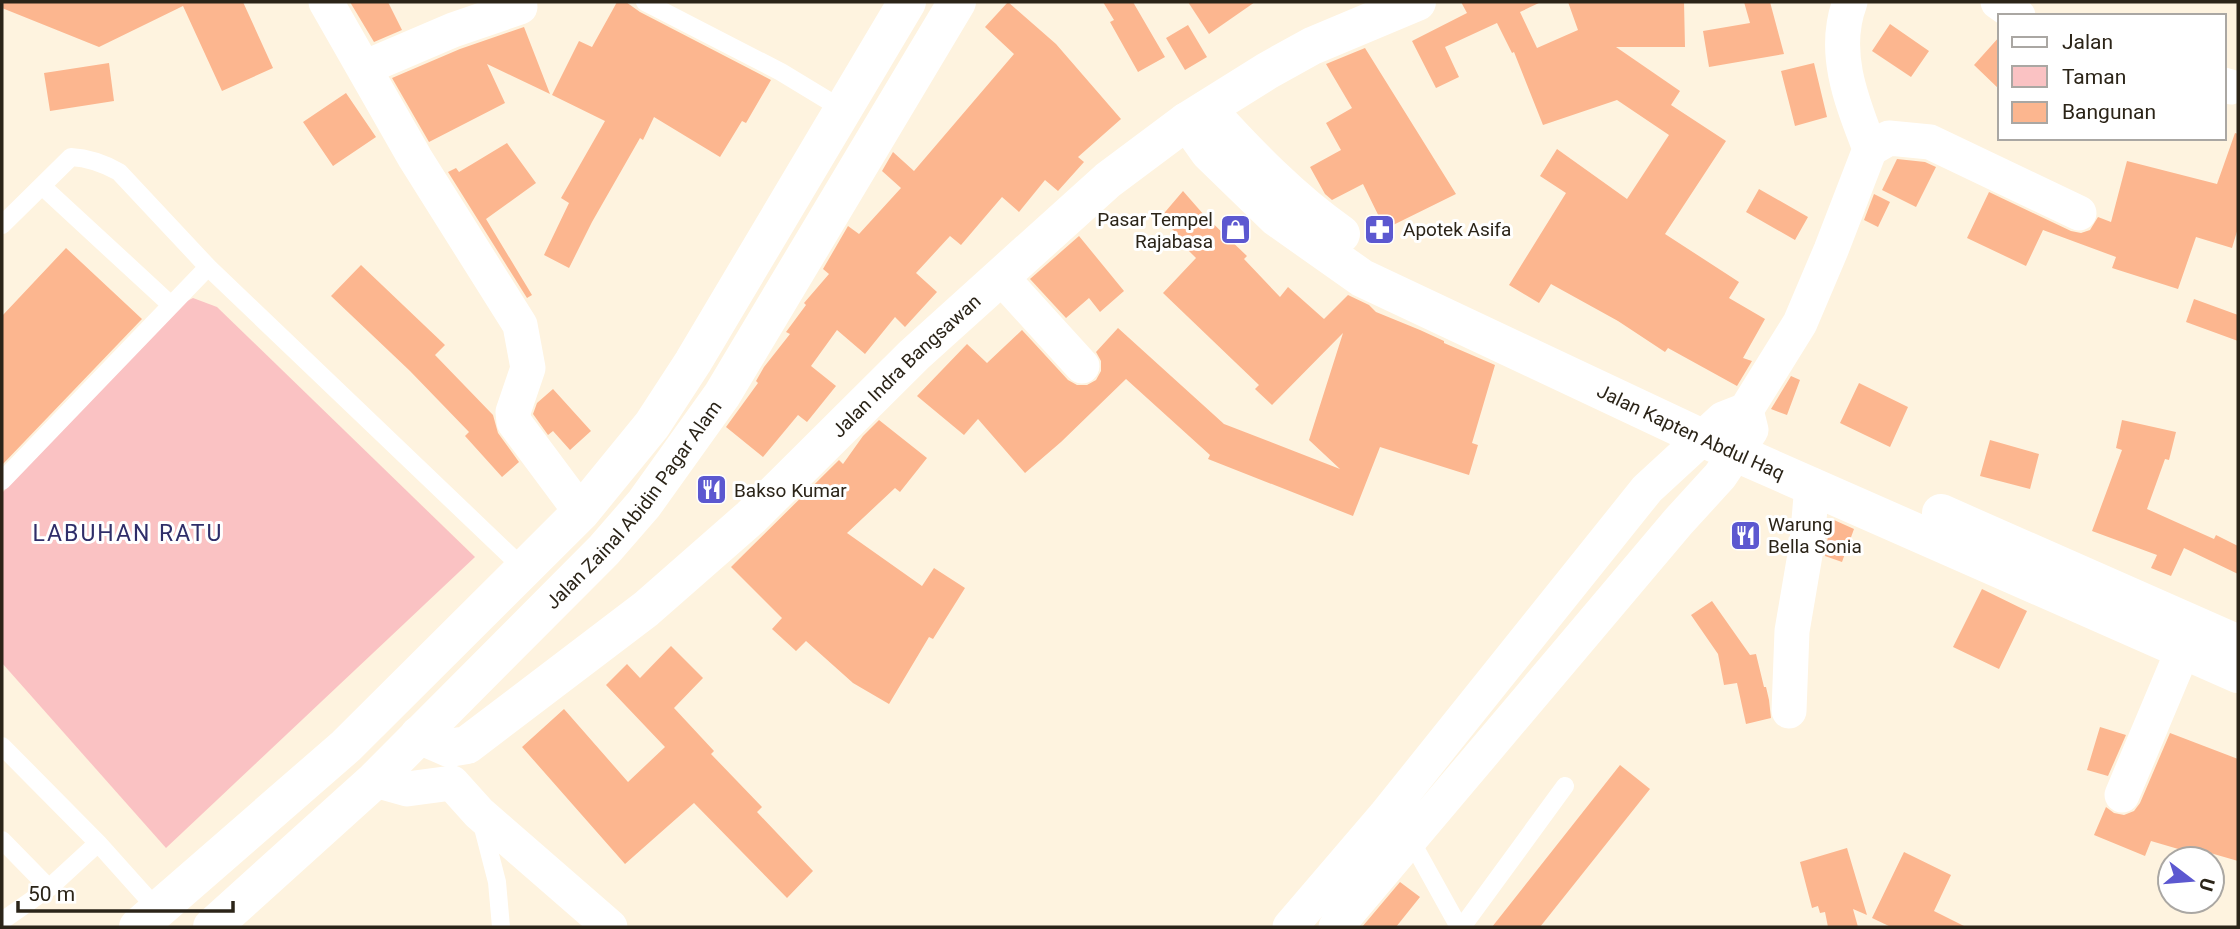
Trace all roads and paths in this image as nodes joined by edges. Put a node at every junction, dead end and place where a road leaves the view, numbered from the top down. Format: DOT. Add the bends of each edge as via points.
graph roads {
  1 [pos="327,2"];
  2 [pos="645,2"];
  3 [pos="907,2"];
  4 [pos="957,2"];
  5 [pos="1417,2"];
  6 [pos="1850,2"];
  7 [pos="1998,2"];
  8 [pos="520,7"];
  9 [pos="2015,14"];
  10 [pos="363,68"];
  11 [pos="842,109"];
  12 [pos="1197,115"];
  13 [pos="1870,149"];
  14 [pos="42,186"];
  15 [pos="2079,212"];
  16 [pos="2,225"];
  17 [pos="208,267"];
  18 [pos="1001,277"];
  19 [pos="172,305"];
  20 [pos="1082,366"];
  21 [pos="1732,430"];
  22 [pos="2,481"];
  23 [pos="1812,485"];
  24 [pos="581,512"];
  25 [pos="524,569"];
  26 [pos="2033,569"];
  27 [pos="2238,644"];
  28 [pos="2183,650"];
  29 [pos="2238,674"];
  30 [pos="1788,711"];
  31 [pos="419,736"];
  32 [pos="2,746"];
  33 [pos="346,746"];
  34 [pos="375,780"];
  35 [pos="1564,786"];
  36 [pos="2122,795"];
  37 [pos="479,813"];
  38 [pos="1385,816"];
  39 [pos="1411,839"];
  40 [pos="2,840"];
  41 [pos="99,843"];
  42 [pos="49,888"];
  43 [pos="148,919"];
  44 [pos="2,921"];
  45 [pos="212,927"];
  46 [pos="501,927"];
  47 [pos="610,927"];
  48 [pos="1290,927"];
  49 [pos="1336,927"];
  50 [pos="1460,927"];
  1 -- 10 [label="street"];
  2 -- 11 [label="lane"];
  3 -- 11 [label="main road, Jalan Zainal Abidin Pagar Alam"];
  4 -- 31 [label="main road, Jalan Zainal Abidin Pagar Alam" via="722,395 644,504"];
  5 -- 12 [label="main road, Jalan Indra Bangsawan" via="1312,46"];
  6 -- 13 [label="street" via="1841,53 1850,96"];
  7 -- 9 [label="street"];
  8 -- 10 [label="street"];
  10 -- 24 [label="street" via="520,325 528,368 514,422"];
  11 -- 24 [label="main road, Jalan Zainal Abidin Pagar Alam" via="693,362 652,425"];
  12 -- 18 [label="main road, Jalan Indra Bangsawan" via="1108,180"];
  12 -- 21 [label="main road, Jalan Kapten Abdul Haq" via="1209,152 1277,218 1362,278"];
  13 -- 15 [label="street" via="1889,138 1930,142"];
  13 -- 21 [label="street" via="1800,323"];
  14 -- 16 [label="lane"];
  14 -- 17 [label="lane" via="71,157 102,162 119,172"];
  14 -- 19 [label="lane"];
  17 -- 19 [label="lane"];
  17 -- 25 [label="lane"];
  18 -- 20 [label="street"];
  18 -- 31 [label="main road, Jalan Indra Bangsawan" via="914,355 751,517 625,626 467,745 449,748"];
  19 -- 22 [label="lane"];
  21 -- 23 [label="main road, Jalan Kapten Abdul Haq"];
  21 -- 26 [label="main road, Jalan Kapten Abdul Haq"];
  21 -- 38 [label="street" via="1647,489"];
  21 -- 39 [label="street" via="1720,477"];
  23 -- 26 [label="main road, Jalan Kapten Abdul Haq"];
  23 -- 30 [label="street" via="1792,631"];
  24 -- 25 [label="main road, Jalan Zainal Abidin Pagar Alam"];
  25 -- 33 [label="main road, Jalan Zainal Abidin Pagar Alam"];
  26 -- 27 [label="main road, Jalan Kapten Abdul Haq"];
  26 -- 28 [label="main road, Jalan Kapten Abdul Haq"];
  28 -- 29 [label="main road, Jalan Kapten Abdul Haq"];
  28 -- 36 [label="street"];
  31 -- 34 [label="main road, Jalan Zainal Abidin Pagar Alam"];
  32 -- 41 [label="lane"];
  33 -- 34 [label="main road"];
  33 -- 43 [label="main road, Jalan Zainal Abidin Pagar Alam"];
  34 -- 37 [label="street" via="407,789 452,783"];
  34 -- 45 [label="main road, Jalan Zainal Abidin Pagar Alam"];
  35 -- 50 [label="lane"];
  37 -- 46 [label="lane" via="497,882"];
  37 -- 47 [label="street"];
  38 -- 39 [label="lane"];
  38 -- 48 [label="street"];
  39 -- 49 [label="street"];
  39 -- 50 [label="lane"];
  40 -- 42 [label="lane"];
  41 -- 42 [label="lane"];
  41 -- 43 [label="lane"];
  42 -- 44 [label="lane"];
}
